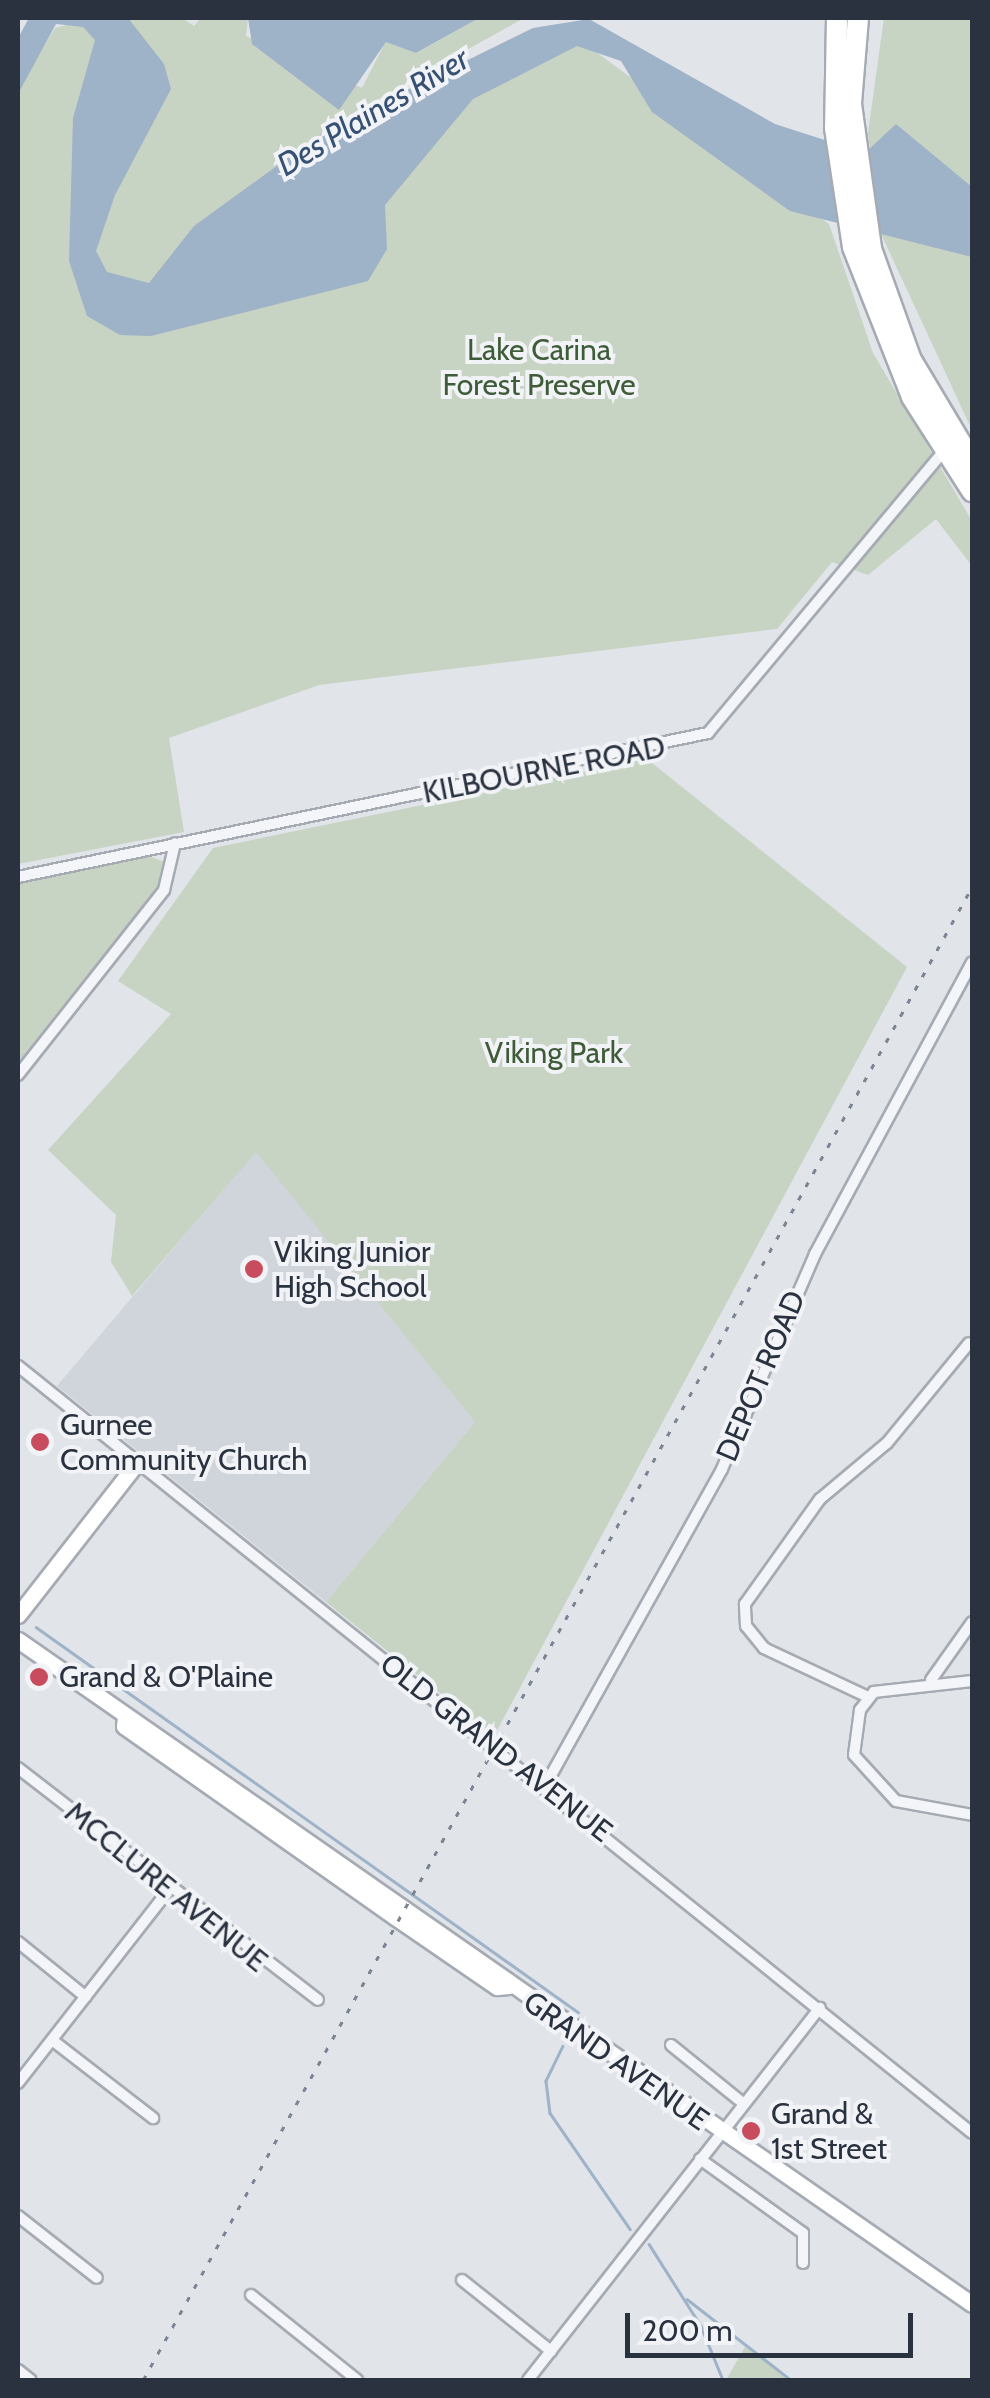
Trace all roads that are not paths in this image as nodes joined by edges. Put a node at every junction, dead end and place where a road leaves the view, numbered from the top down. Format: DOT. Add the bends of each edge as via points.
graph roads {
  1 [pos="837,18"];
  2 [pos="858,18"];
  3 [pos="844,131"];
  4 [pos="949,444"];
  5 [pos="972,462"];
  6 [pos="972,491"];
  7 [pos="176,843"];
  8 [pos="18,877"];
  9 [pos="972,963"];
  10 [pos="18,1075"];
  11 [pos="969,1343"];
  12 [pos="18,1366"];
  13 [pos="136,1464"];
  14 [pos="18,1615"];
  15 [pos="972,1622"];
  16 [pos="18,1640"];
  17 [pos="931,1680"];
  18 [pos="972,1680"];
  19 [pos="868,1697"];
  20 [pos="18,1768"];
  21 [pos="545,1786"];
  22 [pos="972,1815"];
  23 [pos="170,1890"];
  24 [pos="18,1942"];
  25 [pos="86,1997"];
  26 [pos="318,2000"];
  27 [pos="820,2008"];
  28 [pos="52,2040"];
  29 [pos="671,2045"];
  30 [pos="18,2084"];
  31 [pos="744,2104"];
  32 [pos="153,2118"];
  33 [pos="972,2133"];
  34 [pos="720,2134"];
  35 [pos="700,2159"];
  36 [pos="18,2216"];
  37 [pos="803,2263"];
  38 [pos="97,2278"];
  39 [pos="462,2280"];
  40 [pos="251,2294"];
  41 [pos="972,2304"];
  42 [pos="551,2351"];
  43 [pos="18,2370"];
  44 [pos="31,2380"];
  45 [pos="357,2380"];
  46 [pos="528,2380"];
  1 -- 3 [label="highway"];
  2 -- 3 [label="highway"];
  3 -- 4 [label="highway" via="862,248"];
  4 -- 5 [label="highway"];
  4 -- 6 [label="highway"];
  4 -- 7 [label="street, KILBOURNE ROAD" via="708,733"];
  7 -- 8 [label="street, KILBOURNE ROAD"];
  7 -- 10 [label="street" via="172,879"];
  9 -- 21 [label="street, DEPOT ROAD" via="815,1254 722,1469"];
  11 -- 19 [label="street" via="915,1413 820,1499 748,1596 746,1626 764,1648"];
  12 -- 13 [label="street, OLD GRAND AVENUE"];
  13 -- 14 [label="main road"];
  13 -- 21 [label="street, OLD GRAND AVENUE"];
  15 -- 17 [label="street"];
  16 -- 34 [label="main road, GRAND AVENUE" via="124,1717 124,1726 394,1917 497,1987 509,1986"];
  17 -- 18 [label="street"];
  17 -- 19 [label="street"];
  19 -- 22 [label="street" via="854,1739 864,1775 896,1801"];
  20 -- 23 [label="street, MCCLURE AVENUE"];
  21 -- 27 [label="street, OLD GRAND AVENUE"];
  23 -- 25 [label="street"];
  23 -- 26 [label="street, MCCLURE AVENUE"];
  24 -- 25 [label="street"];
  25 -- 28 [label="street"];
  27 -- 31 [label="street"];
  27 -- 33 [label="street, OLD GRAND AVENUE"];
  28 -- 30 [label="street"];
  28 -- 32 [label="street"];
  29 -- 31 [label="street"];
  31 -- 34 [label="street"];
  34 -- 35 [label="street"];
  34 -- 41 [label="main road, GRAND AVENUE"];
  35 -- 37 [label="street" via="803,2234"];
  35 -- 42 [label="street"];
  36 -- 38 [label="street"];
  39 -- 42 [label="street"];
  40 -- 45 [label="street"];
  42 -- 46 [label="street"];
  43 -- 44 [label="street"];
}
